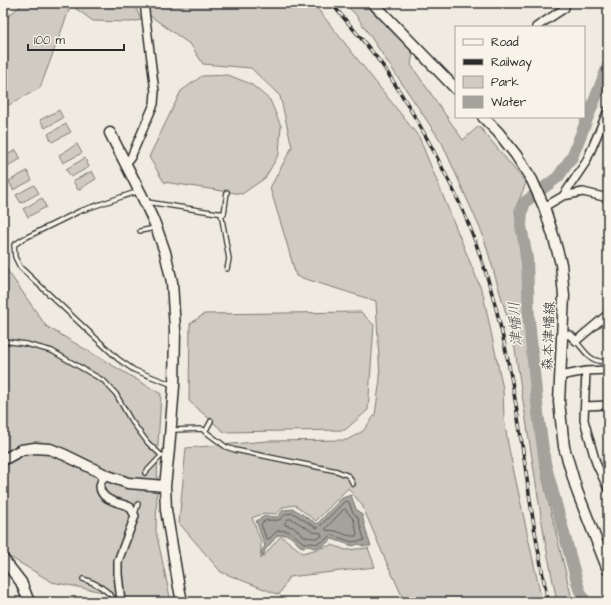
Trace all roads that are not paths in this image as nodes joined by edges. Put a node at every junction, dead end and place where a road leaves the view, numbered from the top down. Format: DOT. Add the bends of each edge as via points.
graph roads {
  1 [pos="144,3"];
  2 [pos="373,3"];
  3 [pos="562,3"];
  4 [pos="538,26"];
  5 [pos="455,86"];
  6 [pos="608,110"];
  7 [pos="484,118"];
  8 [pos="110,133"];
  9 [pos="126,164"];
  10 [pos="139,191"];
  11 [pos="227,192"];
  12 [pos="563,196"];
  13 [pos="608,198"];
  14 [pos="144,201"];
  15 [pos="544,207"];
  16 [pos="221,213"];
  17 [pos="156,228"];
  18 [pos="140,231"];
  19 [pos="227,269"];
  20 [pos="608,314"];
  21 [pos="562,334"];
  22 [pos="3,341"];
  23 [pos="576,341"];
  24 [pos="608,362"];
  25 [pos="608,370"];
  26 [pos="586,371"];
  27 [pos="560,376"];
  28 [pos="174,386"];
  29 [pos="608,405"];
  30 [pos="585,406"];
  31 [pos="211,421"];
  32 [pos="171,430"];
  33 [pos="205,432"];
  34 [pos="166,452"];
  35 [pos="3,460"];
  36 [pos="144,473"];
  37 [pos="105,474"];
  38 [pos="353,484"];
  39 [pos="165,486"];
  40 [pos="608,489"];
  41 [pos="138,504"];
  42 [pos="135,516"];
  43 [pos="3,559"];
  44 [pos="608,570"];
  45 [pos="83,579"];
  46 [pos="29,602"];
  47 [pos="116,602"];
  48 [pos="121,602"];
  49 [pos="182,602"];
  1 -- 9 [label="street" via="155,92 154,104"];
  2 -- 5 [label="street"];
  3 -- 4 [label="street" via="565,8"];
  6 -- 12 [label="street" via="586,162"];
  7 -- 15 [label="street, 森本津幡線" via="516,155 532,180"];
  8 -- 9 [label="street"];
  9 -- 10 [label="street"];
  10 -- 14 [label="street"];
  10 -- 28 [label="lane" via="80,211 23,239 14,244 15,257 20,267 118,359 134,370"];
  11 -- 16 [label="lane" via="224,214"];
  12 -- 13 [label="street" via="583,192"];
  12 -- 15 [label="street"];
  14 -- 16 [label="lane"];
  14 -- 17 [label="street"];
  15 -- 21 [label="street, 森本津幡線" via="561,264 564,296"];
  16 -- 19 [label="lane" via="228,259"];
  17 -- 18 [label="lane"];
  17 -- 28 [label="street" via="172,282 176,330"];
  20 -- 23 [label="street"];
  21 -- 23 [label="street" via="570,335"];
  21 -- 27 [label="street, 森本津幡線"];
  22 -- 34 [label="lane" via="52,351 104,381 116,394 148,443"];
  23 -- 24 [label="lane" via="594,360"];
  25 -- 26 [label="street"];
  26 -- 27 [label="street"];
  26 -- 30 [label="street"];
  27 -- 44 [label="street, 森本津幡線" via="559,402 564,446 577,491"];
  28 -- 32 [label="street"];
  29 -- 30 [label="street"];
  30 -- 40 [label="street" via="584,420 596,464"];
  31 -- 33 [label="lane"];
  32 -- 33 [label="lane"];
  32 -- 34 [label="street"];
  33 -- 38 [label="lane" via="226,448 337,471 348,476"];
  34 -- 36 [label="lane"];
  34 -- 39 [label="street"];
  35 -- 37 [label="street" via="21,450 50,449"];
  37 -- 39 [label="street" via="128,483"];
  37 -- 42 [label="street" via="100,488 103,495 109,500 130,507"];
  39 -- 49 [label="street" via="166,510"];
  41 -- 42 [label="lane"];
  42 -- 48 [label="street" via="118,561"];
  43 -- 46 [label="street" via="21,582"];
  45 -- 47 [label="lane" via="96,583 111,594"];
}
